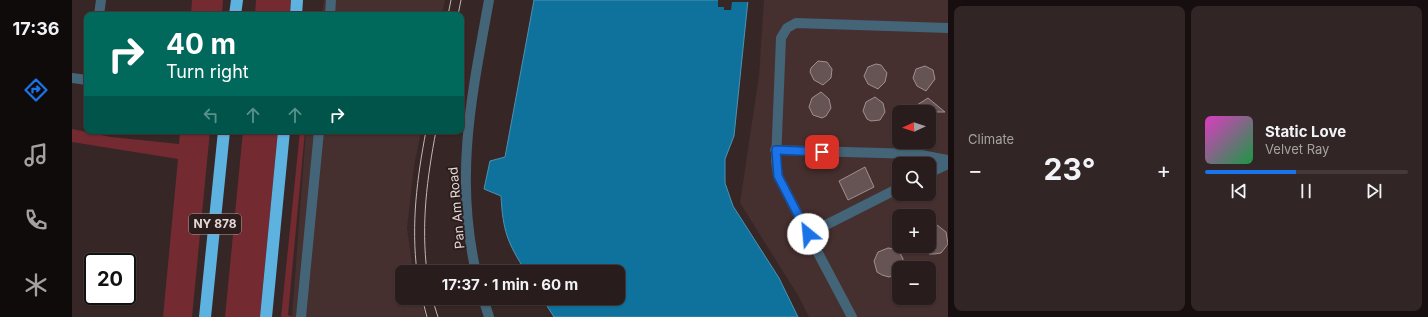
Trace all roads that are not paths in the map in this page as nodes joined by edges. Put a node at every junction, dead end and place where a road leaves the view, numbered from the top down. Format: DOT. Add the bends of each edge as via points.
graph roads {
  1 [pos="101,0"];
  2 [pos="236,0"];
  3 [pos="297,0"];
  4 [pos="332,0"];
  5 [pos="489,0"];
  6 [pos="99,12"];
  7 [pos="235,12"];
  8 [pos="296,12"];
  9 [pos="330,12"];
  10 [pos="948,28"];
  11 [pos="72,78"];
  12 [pos="84,80"];
  13 [pos="224,134"];
  14 [pos="284,134"];
  15 [pos="319,134"];
  16 [pos="776,150"];
  17 [pos="948,160"];
  18 [pos="948,164"];
  19 [pos="936,170"];
  20 [pos="892,192"];
  21 [pos="808,234"];
  22 [pos="475,265"];
  23 [pos="485,305"];
  24 [pos="205,317"];
  25 [pos="266,317"];
  26 [pos="301,317"];
  27 [pos="489,317"];
  28 [pos="852,317"];
  1 -- 6 [label="street"];
  2 -- 7 [label="highway"];
  3 -- 8 [label="highway"];
  4 -- 9 [label="street"];
  5 -- 22 [label="street, Pan Am Road" via="469,112 465,169 469,228"];
  10 -- 16 [label="street" via="796,22 787,28 781,38"];
  11 -- 12 [label="street"];
  13 -- 24 [label="highway, NY 878"];
  14 -- 25 [label="highway"];
  15 -- 26 [label="street"];
  16 -- 17 [label="street" via="916,154"];
  16 -- 21 [label="street" via="778,176"];
  18 -- 19 [label="street"];
  20 -- 21 [label="street"];
  21 -- 28 [label="street"];
  23 -- 27 [label="street"];
}
